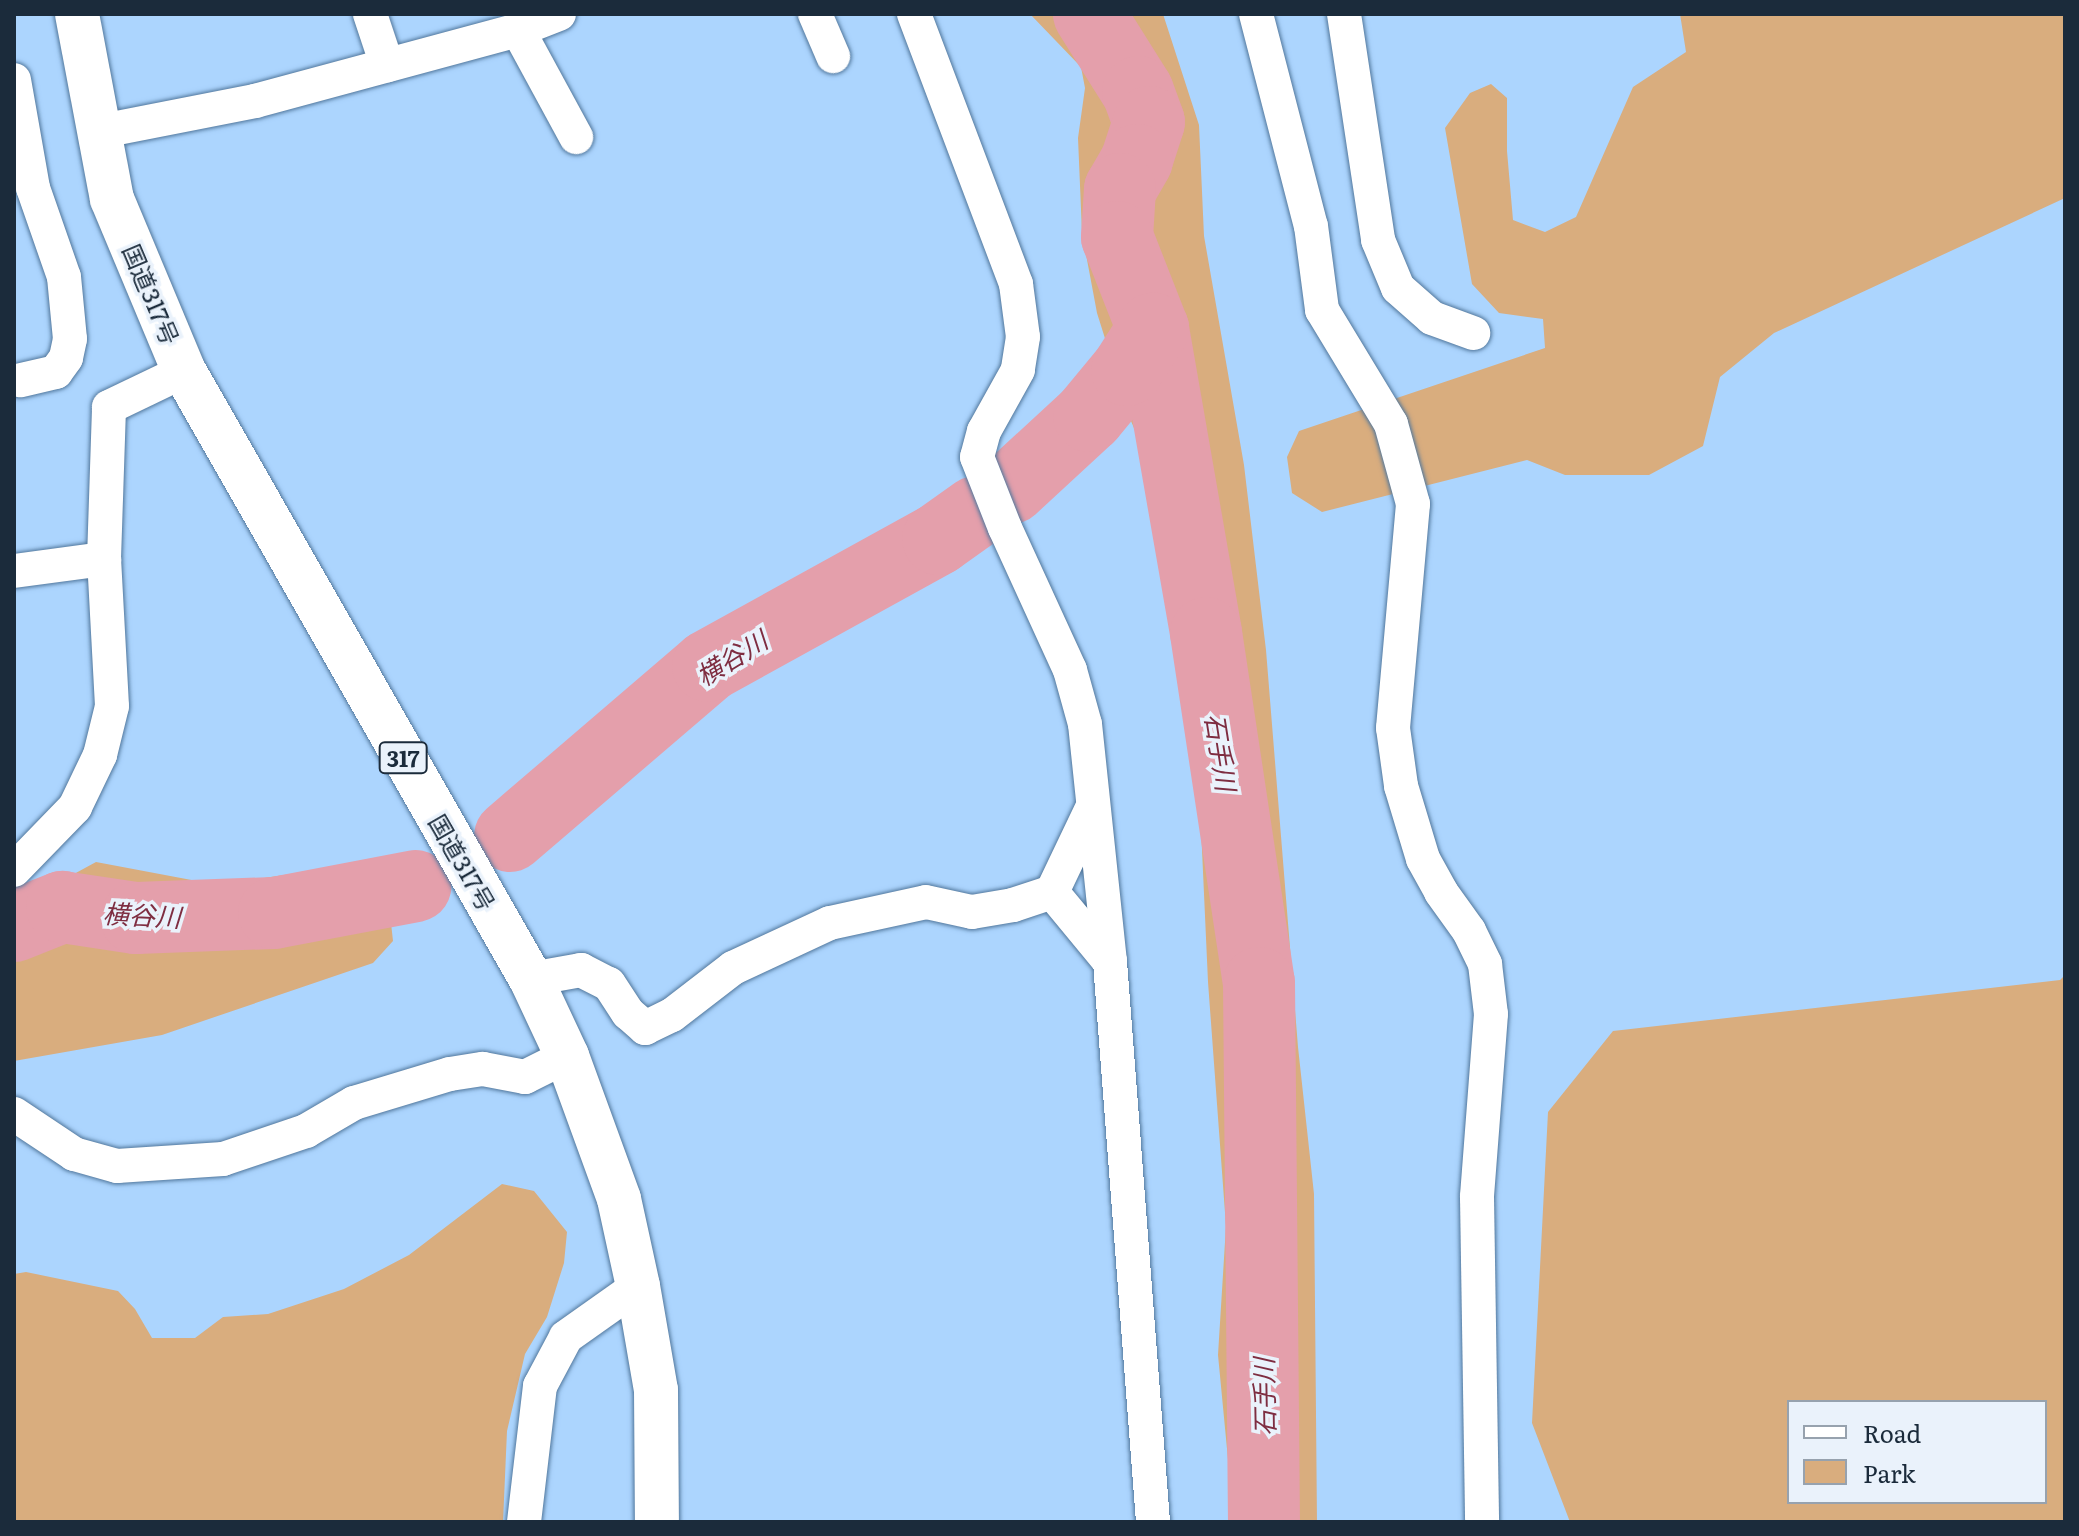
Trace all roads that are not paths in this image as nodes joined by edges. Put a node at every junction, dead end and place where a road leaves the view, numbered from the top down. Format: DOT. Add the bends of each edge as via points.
graph roads {
  1 [pos="77,14"];
  2 [pos="370,14"];
  3 [pos="559,14"];
  4 [pos="815,14"];
  5 [pos="914,14"];
  6 [pos="1256,14"];
  7 [pos="1344,14"];
  8 [pos="518,30"];
  9 [pos="833,56"];
  10 [pos="387,65"];
  11 [pos="14,80"];
  12 [pos="97,132"];
  13 [pos="576,137"];
  14 [pos="1473,333"];
  15 [pos="184,371"];
  16 [pos="20,380"];
  17 [pos="104,559"];
  18 [pos="14,571"];
  19 [pos="1093,806"];
  20 [pos="14,870"];
  21 [pos="1052,892"];
  22 [pos="1110,962"];
  23 [pos="531,979"];
  24 [pos="567,1056"];
  25 [pos="14,1114"];
  26 [pos="638,1286"];
  27 [pos="524,1522"];
  28 [pos="657,1522"];
  29 [pos="1153,1522"];
  30 [pos="1482,1522"];
  1 -- 12 [label="highway, 国道317号 / 317"];
  2 -- 10 [label="street"];
  3 -- 8 [label="street"];
  4 -- 9 [label="street"];
  5 -- 19 [label="street" via="1016,284 1023,337 1018,370 984,431 977,457 1070,670 1085,724"];
  6 -- 30 [label="street" via="1311,226 1322,310 1391,424 1413,504 1393,728 1401,786 1423,859 1485,964 1491,1014 1477,1197"];
  7 -- 14 [label="street" via="1378,240 1398,288 1432,318"];
  8 -- 10 [label="street"];
  8 -- 13 [label="street"];
  10 -- 12 [label="street" via="255,101"];
  11 -- 16 [label="street" via="33,188 64,277 70,339 56,372"];
  12 -- 15 [label="highway, 国道317号 / 317" via="112,199"];
  15 -- 17 [label="street" via="109,407"];
  15 -- 23 [label="highway, 国道317号 / 317"];
  17 -- 18 [label="street"];
  17 -- 20 [label="street" via="112,706 100,755 75,807"];
  19 -- 21 [label="street"];
  19 -- 22 [label="street"];
  21 -- 22 [label="street"];
  21 -- 23 [label="street" via="972,912 926,902 830,923 733,968 672,1015 645,1028 609,984 581,970"];
  22 -- 29 [label="street"];
  23 -- 24 [label="highway, 国道317号 / 317"];
  24 -- 25 [label="street" via="525,1077 483,1069 450,1074 354,1103 306,1131 223,1159 117,1166 74,1154"];
  24 -- 26 [label="highway, 国道317号 / 317" via="619,1199"];
  26 -- 27 [label="street" via="566,1337 540,1386"];
  26 -- 28 [label="highway, 国道317号 / 317" via="656,1390"];
}
